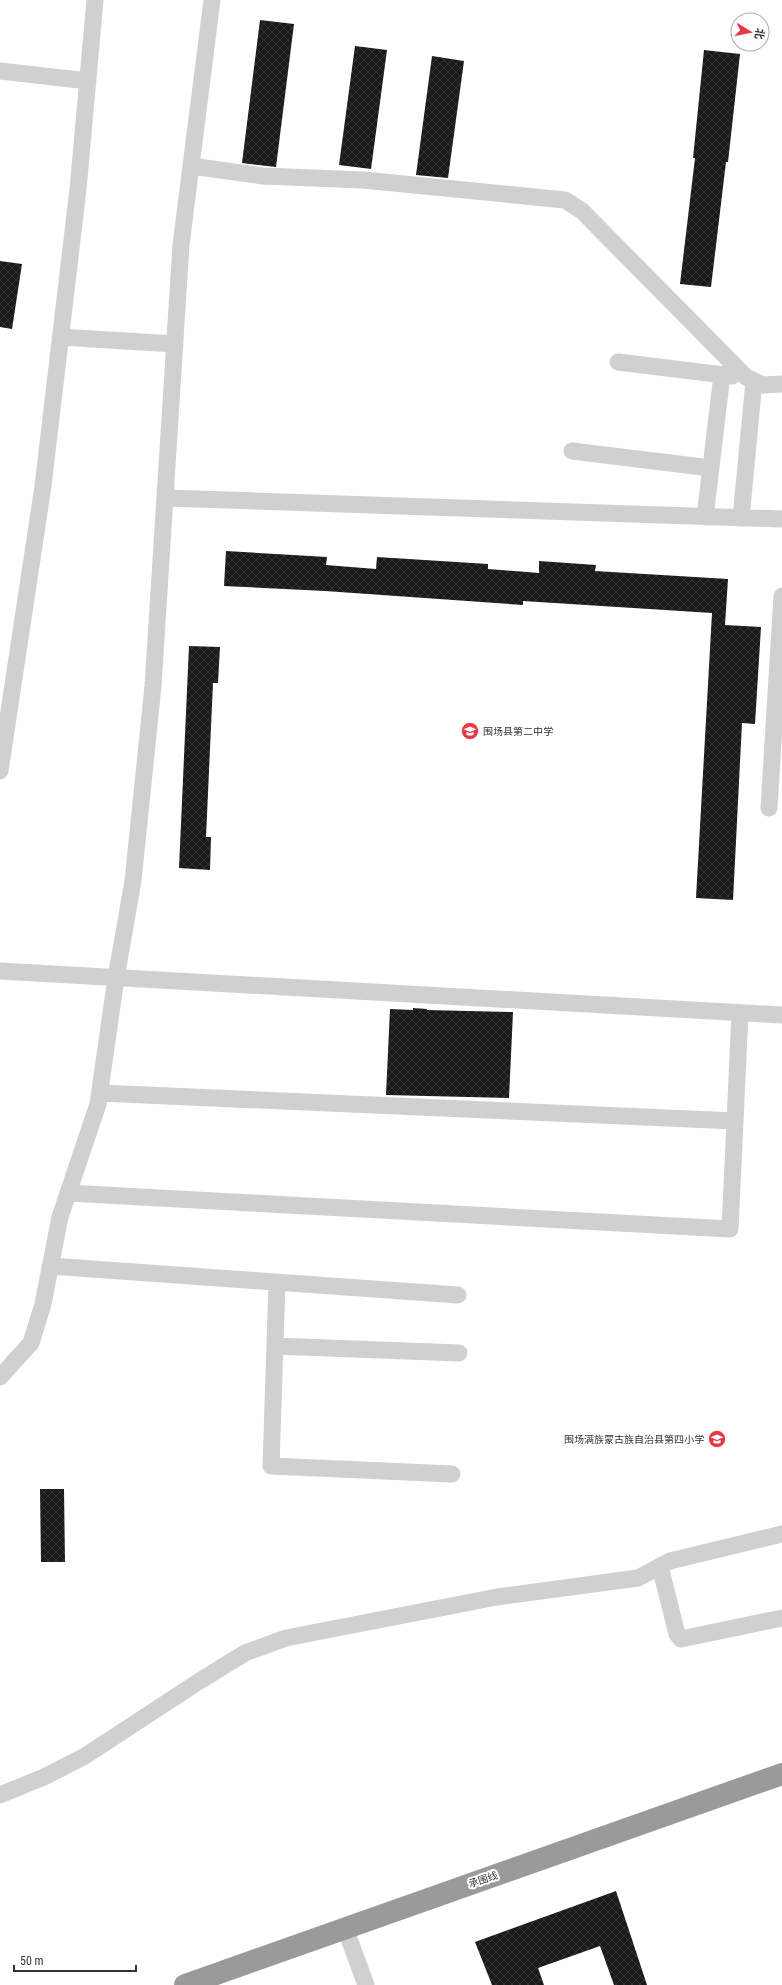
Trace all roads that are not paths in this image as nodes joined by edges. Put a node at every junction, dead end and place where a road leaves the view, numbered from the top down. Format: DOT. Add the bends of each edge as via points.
graph roads {
  1 [pos="95,0"];
  2 [pos="212,0"];
  3 [pos="0,71"];
  4 [pos="88,81"];
  5 [pos="191,166"];
  6 [pos="60,337"];
  7 [pos="175,344"];
  8 [pos="618,362"];
  9 [pos="722,375"];
  10 [pos="750,379"];
  11 [pos="782,384"];
  12 [pos="572,451"];
  13 [pos="711,468"];
  14 [pos="166,498"];
  15 [pos="705,517"];
  16 [pos="741,518"];
  17 [pos="782,519"];
  18 [pos="782,596"];
  19 [pos="782,604"];
  20 [pos="780,680"];
  21 [pos="4,719"];
  22 [pos="777,759"];
  23 [pos="0,771"];
  24 [pos="770,808"];
  25 [pos="0,971"];
  26 [pos="116,978"];
  27 [pos="740,1013"];
  28 [pos="782,1015"];
  29 [pos="100,1093"];
  30 [pos="735,1121"];
  31 [pos="68,1193"];
  32 [pos="50,1266"];
  33 [pos="276,1282"];
  34 [pos="458,1295"];
  35 [pos="275,1346"];
  36 [pos="459,1353"];
  37 [pos="0,1377"];
  38 [pos="452,1474"];
  39 [pos="782,1534"];
  40 [pos="660,1566"];
  41 [pos="782,1618"];
  42 [pos="782,1774"];
  43 [pos="0,1795"];
  44 [pos="345,1928"];
  45 [pos="185,1985"];
  46 [pos="366,1985"];
  1 -- 4 [label="street"];
  2 -- 5 [label="street"];
  3 -- 4 [label="street"];
  4 -- 6 [label="street"];
  5 -- 7 [label="street" via="181,246"];
  5 -- 10 [label="street" via="263,176 363,180 565,200 582,211"];
  6 -- 7 [label="street"];
  6 -- 21 [label="street" via="43,486"];
  7 -- 14 [label="street"];
  8 -- 9 [label="street"];
  9 -- 10 [label="street"];
  9 -- 13 [label="street"];
  10 -- 11 [label="street" via="763,385"];
  10 -- 16 [label="street"];
  12 -- 13 [label="street"];
  13 -- 15 [label="street"];
  14 -- 15 [label="street"];
  14 -- 26 [label="street" via="153,686 133,881"];
  15 -- 16 [label="street"];
  16 -- 17 [label="street"];
  18 -- 19 [label="street"];
  19 -- 20 [label="street"];
  20 -- 22 [label="street"];
  21 -- 23 [label="street"];
  22 -- 24 [label="street"];
  25 -- 26 [label="street"];
  26 -- 27 [label="street"];
  26 -- 29 [label="street"];
  27 -- 28 [label="street"];
  27 -- 30 [label="street"];
  29 -- 30 [label="street"];
  29 -- 31 [label="street"];
  30 -- 31 [label="street" via="730,1230"];
  31 -- 32 [label="street" via="60,1217"];
  32 -- 33 [label="street"];
  32 -- 37 [label="street" via="43,1304 31,1343"];
  33 -- 34 [label="street"];
  33 -- 35 [label="street"];
  35 -- 36 [label="street"];
  35 -- 38 [label="street" via="271,1466"];
  39 -- 40 [label="street" via="670,1561"];
  40 -- 41 [label="street" via="677,1634 681,1639"];
  40 -- 43 [label="street" via="638,1578 497,1597 286,1638 245,1653 85,1756"];
  42 -- 44 [label="highway, 承围线"];
  44 -- 45 [label="highway, 承围线"];
  44 -- 46 [label="street"];
}
